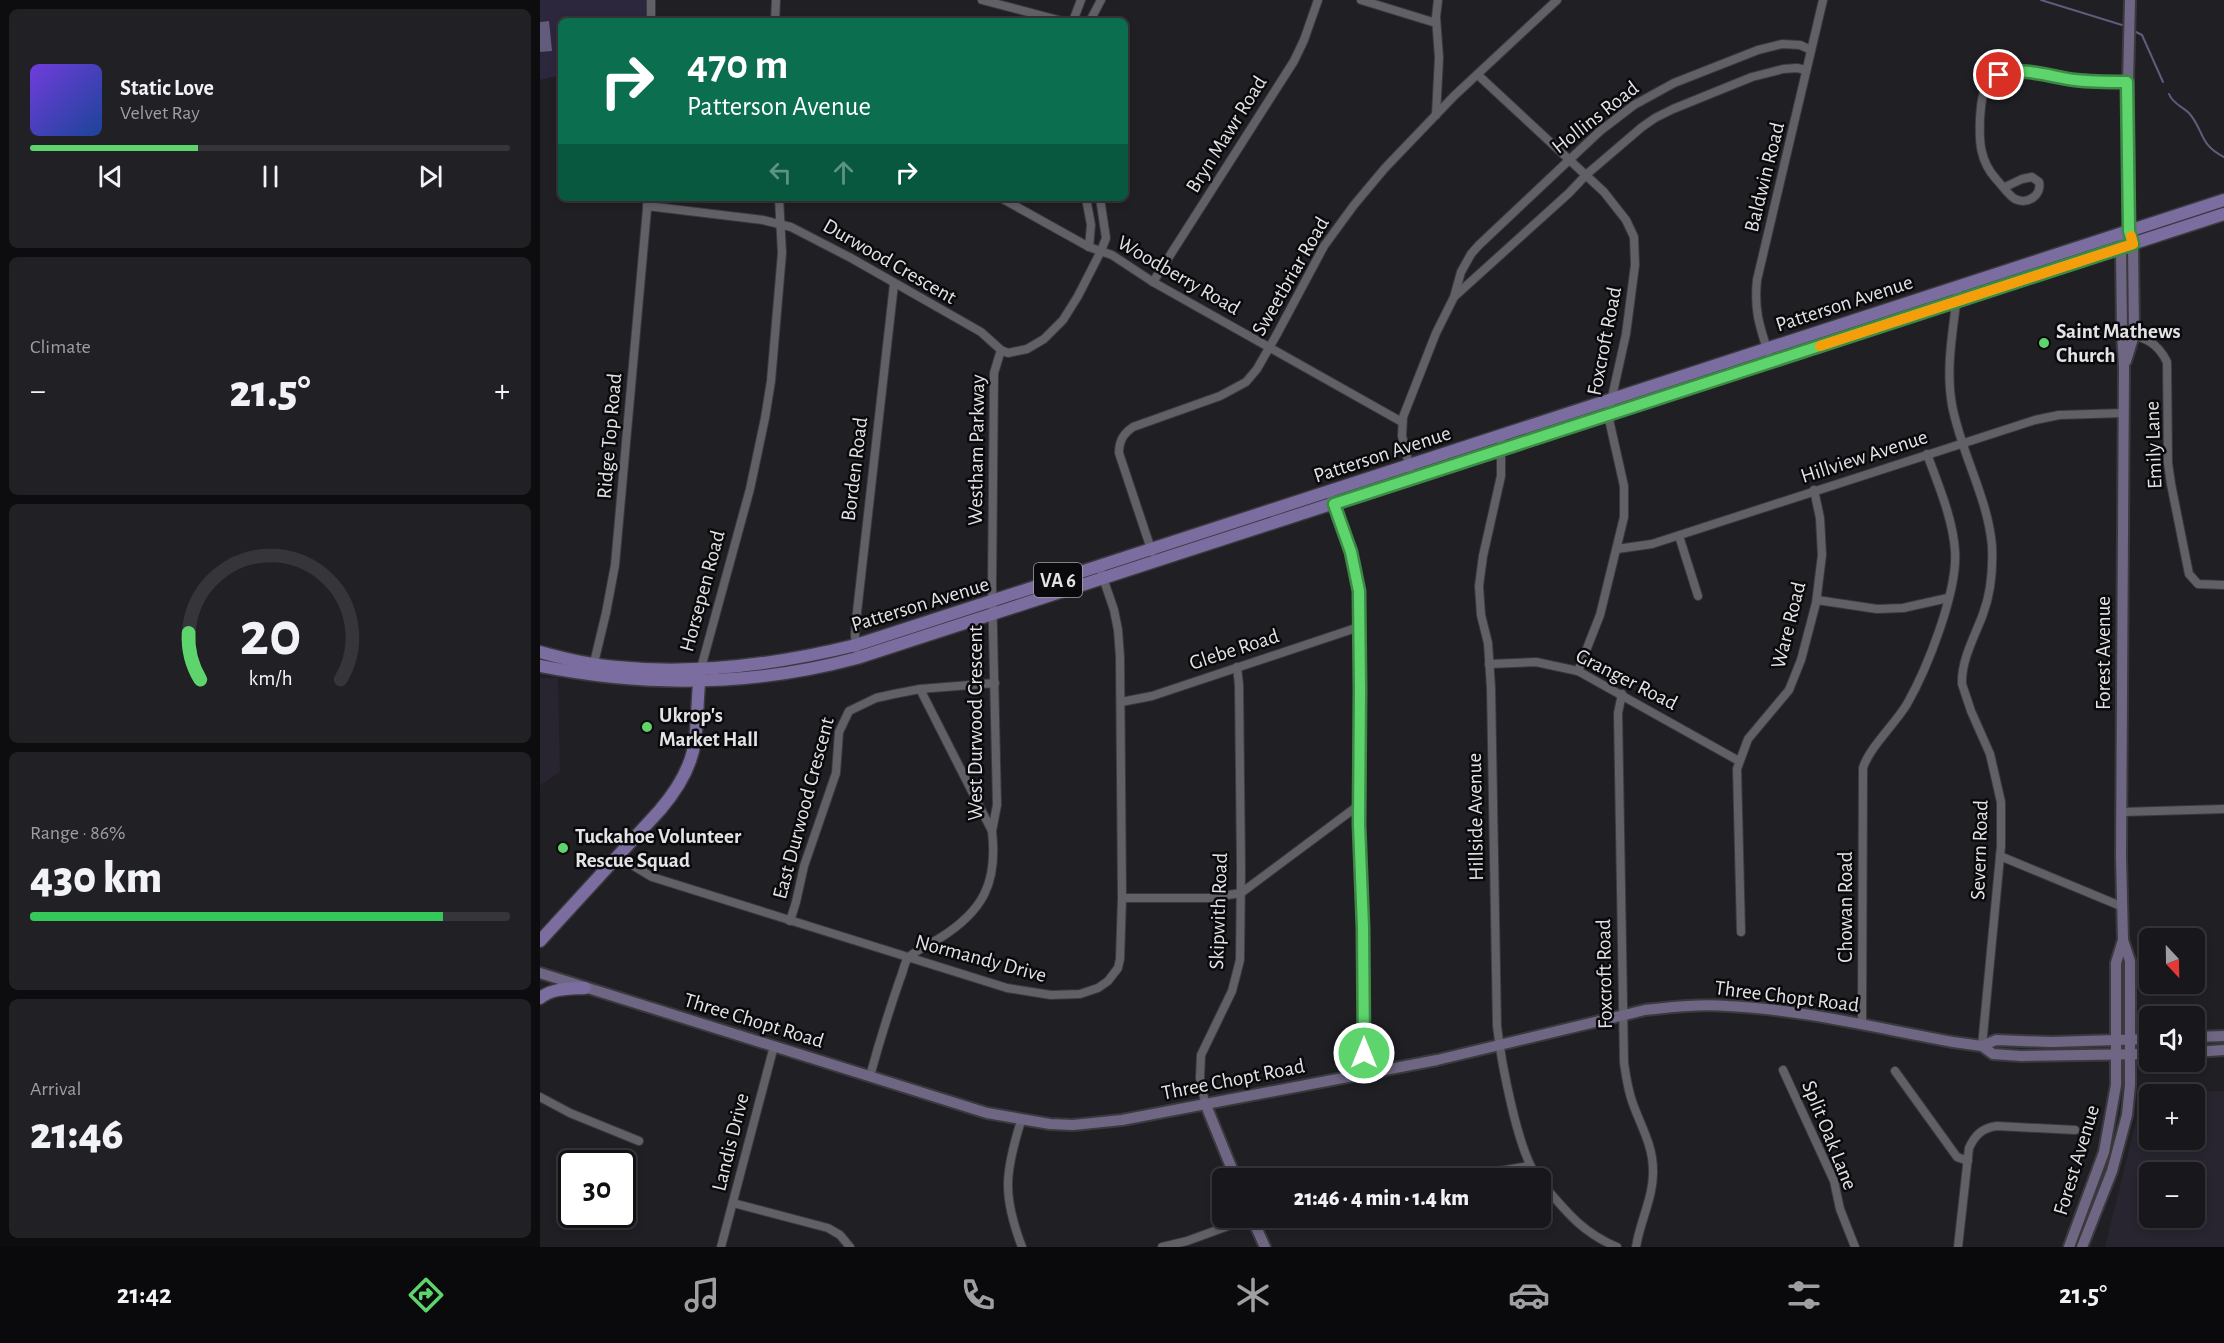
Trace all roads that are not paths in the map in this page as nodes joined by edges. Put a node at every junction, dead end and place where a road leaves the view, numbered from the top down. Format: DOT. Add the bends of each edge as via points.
graph roads {
  1 [pos="651,0"];
  2 [pos="776,0"];
  3 [pos="981,0"];
  4 [pos="1081,0"];
  5 [pos="1101,0"];
  6 [pos="1318,0"];
  7 [pos="1361,0"];
  8 [pos="1438,0"];
  9 [pos="1556,0"];
  10 [pos="1823,0"];
  11 [pos="2130,0"];
  12 [pos="651,18"];
  13 [pos="775,18"];
  14 [pos="1050,18"];
  15 [pos="1074,18"];
  16 [pos="1092,18"];
  17 [pos="1436,23"];
  18 [pos="1811,50"];
  19 [pos="1806,70"];
  20 [pos="1478,75"];
  21 [pos="2127,82"];
  22 [pos="1436,115"];
  23 [pos="1570,159"];
  24 [pos="1587,174"];
  25 [pos="2005,187"];
  26 [pos="2224,200"];
  27 [pos="779,201"];
  28 [pos="1005,201"];
  29 [pos="1087,201"];
  30 [pos="1100,201"];
  31 [pos="648,202"];
  32 [pos="2224,214"];
  33 [pos="781,224"];
  34 [pos="2129,231"];
  35 [pos="2127,246"];
  36 [pos="1089,247"];
  37 [pos="1101,251"];
  38 [pos="1153,282"];
  39 [pos="894,284"];
  40 [pos="1958,287"];
  41 [pos="1454,297"];
  42 [pos="1956,302"];
  43 [pos="2122,332"];
  44 [pos="2134,335"];
  45 [pos="1270,347"];
  46 [pos="1767,349"];
  47 [pos="1001,350"];
  48 [pos="1772,362"];
  49 [pos="2124,367"];
  50 [pos="1612,400"];
  51 [pos="2124,413"];
  52 [pos="1608,415"];
  53 [pos="1402,422"];
  54 [pos="1501,436"];
  55 [pos="1962,442"];
  56 [pos="1502,450"];
  57 [pos="1927,454"];
  58 [pos="1409,466"];
  59 [pos="1412,479"];
  60 [pos="1814,490"];
  61 [pos="1329,492"];
  62 [pos="1334,504"];
  63 [pos="1679,536"];
  64 [pos="1617,549"];
  65 [pos="1151,550"];
  66 [pos="1155,562"];
  67 [pos="1099,566"];
  68 [pos="1104,579"];
  69 [pos="2224,585"];
  70 [pos="1698,596"];
  71 [pos="1948,598"];
  72 [pos="1816,600"];
  73 [pos="993,608"];
  74 [pos="1359,627"];
  75 [pos="856,645"];
  76 [pos="540,652"];
  77 [pos="857,658"];
  78 [pos="1489,664"];
  79 [pos="540,666"];
  80 [pos="1237,667"];
  81 [pos="592,670"];
  82 [pos="1578,671"];
  83 [pos="700,674"];
  84 [pos="994,683"];
  85 [pos="920,689"];
  86 [pos="1622,694"];
  87 [pos="1121,702"];
  88 [pos="1739,760"];
  89 [pos="1359,805"];
  90 [pos="2224,809"];
  91 [pos="2122,812"];
  92 [pos="992,831"];
  93 [pos="620,854"];
  94 [pos="2000,856"];
  95 [pos="1240,894"];
  96 [pos="1122,898"];
  97 [pos="2123,907"];
  98 [pos="790,921"];
  99 [pos="1741,932"];
  100 [pos="2123,940"];
  101 [pos="540,941"];
  102 [pos="908,958"];
  103 [pos="540,973"];
  104 [pos="585,988"];
  105 [pos="540,998"];
  106 [pos="1623,1015"];
  107 [pos="1862,1025"];
  108 [pos="2224,1036"];
  109 [pos="2205,1037"];
  110 [pos="2116,1040"];
  111 [pos="2130,1040"];
  112 [pos="2139,1040"];
  113 [pos="774,1046"];
  114 [pos="1499,1046"];
  115 [pos="1982,1046"];
  116 [pos="2224,1050"];
  117 [pos="2205,1051"];
  118 [pos="2130,1054"];
  119 [pos="2139,1054"];
  120 [pos="2116,1055"];
  121 [pos="1783,1070"];
  122 [pos="1895,1071"];
  123 [pos="1364,1074"];
  124 [pos="870,1076"];
  125 [pos="540,1097"];
  126 [pos="1205,1103"];
  127 [pos="1021,1121"];
  128 [pos="2075,1130"];
  129 [pos="639,1141"];
  130 [pos="1968,1161"];
  131 [pos="1529,1166"];
  132 [pos="1232,1168"];
  133 [pos="1517,1168"];
  134 [pos="1551,1192"];
  135 [pos="733,1203"];
  136 [pos="1223,1228"];
  137 [pos="1256,1228"];
  138 [pos="721,1247"];
  139 [pos="850,1247"];
  140 [pos="1022,1247"];
  141 [pos="1162,1247"];
  142 [pos="1265,1247"];
  143 [pos="1617,1247"];
  144 [pos="1636,1247"];
  145 [pos="1855,1247"];
  146 [pos="1958,1247"];
  147 [pos="2069,1247"];
  148 [pos="2082,1247"];
  1 -- 12 [label="street"];
  2 -- 13 [label="street"];
  3 -- 14 [label="street"];
  4 -- 15 [label="street"];
  5 -- 16 [label="street"];
  6 -- 38 [label="street, Bryn Mawr Road" via="1294,61"];
  7 -- 17 [label="street"];
  8 -- 17 [label="street"];
  9 -- 20 [label="street, Sweetbriar Road"];
  10 -- 18 [label="street, Baldwin Road"];
  11 -- 21 [label="main road, Forest Avenue"];
  17 -- 22 [label="street"];
  18 -- 19 [label="street, Baldwin Road"];
  18 -- 23 [label="street, Hollins Road" via="1782,44 1674,83 1634,105"];
  19 -- 24 [label="street, Hollins Road" via="1770,72 1673,109 1642,127"];
  19 -- 46 [label="street, Baldwin Road" via="1757,280 1756,316"];
  20 -- 22 [label="street, Sweetbriar Road"];
  20 -- 23 [label="street, Foxcroft Road"];
  21 -- 25 [label="street" via="2020,72 2004,73 1991,81 1982,99 1979,141 1988,169"];
  21 -- 34 [label="main road, Forest Avenue"];
  22 -- 45 [label="street, Sweetbriar Road" via="1337,225"];
  23 -- 24 [label="street, Foxcroft Road"];
  23 -- 41 [label="street, Hollins Road" via="1471,254"];
  24 -- 41 [label="street, Hollins Road"];
  24 -- 50 [label="street, Foxcroft Road" via="1615,205 1634,237 1631,302"];
  26 -- 34 [label="main road, Patterson Avenue / VA 6"];
  27 -- 33 [label="street, Horsepen Road"];
  28 -- 36 [label="street, Woodberry Road"];
  29 -- 36 [label="street" via="1091,225"];
  30 -- 37 [label="street, Westham Parkway" via="1106,238"];
  31 -- 33 [label="street, Durwood Crescent"];
  31 -- 81 [label="street, Ridge Top Road" via="615,565"];
  32 -- 35 [label="main road, Patterson Avenue / VA 6"];
  33 -- 39 [label="street, Durwood Crescent" via="812,237"];
  33 -- 83 [label="street, Horsepen Road" via="782,253 765,418"];
  34 -- 35 [label="main road, Forest Avenue"];
  34 -- 40 [label="main road, Patterson Avenue / VA 6"];
  35 -- 42 [label="main road, Patterson Avenue / VA 6"];
  35 -- 43 [label="main road, Forest Avenue"];
  35 -- 44 [label="main road, Forest Avenue"];
  36 -- 37 [label="street, Woodberry Road"];
  37 -- 38 [label="street, Woodberry Road"];
  37 -- 47 [label="street, Westham Parkway" via="1056,328 1027,349 1008,353"];
  38 -- 45 [label="street, Woodberry Road"];
  39 -- 47 [label="street, Durwood Crescent" via="981,332"];
  39 -- 75 [label="street, Borden Road"];
  40 -- 42 [label="street, Severn Road"];
  40 -- 46 [label="main road, Patterson Avenue / VA 6"];
  41 -- 53 [label="street, Hollins Road"];
  42 -- 48 [label="main road, Patterson Avenue / VA 6"];
  42 -- 55 [label="street, Severn Road" via="1948,367 1952,406"];
  43 -- 44 [label="street, Emily Lane"];
  43 -- 49 [label="main road, Forest Avenue"];
  44 -- 49 [label="main road, Forest Avenue"];
  44 -- 69 [label="street, Emily Lane" via="2155,344 2167,362 2168,463 2189,574 2198,584"];
  45 -- 53 [label="street, Woodberry Road"];
  45 -- 65 [label="street, Sweetbriar Road" via="1257,369 1235,389 1133,427 1121,439 1119,453"];
  46 -- 48 [label="street, Baldwin Road"];
  46 -- 50 [label="main road, Patterson Avenue / VA 6"];
  47 -- 73 [label="street, Westham Parkway" via="994,373"];
  48 -- 52 [label="main road, Patterson Avenue / VA 6"];
  49 -- 51 [label="main road, Forest Avenue"];
  50 -- 52 [label="street, Foxcroft Road"];
  50 -- 54 [label="main road, Patterson Avenue / VA 6"];
  51 -- 55 [label="street, Hillview Avenue" via="2050,417"];
  51 -- 91 [label="main road, Forest Avenue"];
  52 -- 56 [label="main road, Patterson Avenue / VA 6"];
  52 -- 64 [label="street, Foxcroft Road" via="1624,486 1624,517"];
  53 -- 58 [label="street, Hollins Road"];
  54 -- 56 [label="street, Hillside Avenue"];
  54 -- 58 [label="main road, Patterson Avenue / VA 6"];
  55 -- 57 [label="street, Hillview Avenue"];
  55 -- 94 [label="street, Severn Road" via="1990,533 1992,570 1988,598 1968,651 1962,684 1999,788"];
  56 -- 59 [label="main road, Patterson Avenue / VA 6"];
  56 -- 78 [label="street, Hillside Avenue" via="1501,476 1479,586"];
  57 -- 60 [label="street, Hillview Avenue"];
  57 -- 71 [label="street, Chowan Road" via="1954,542 1955,572"];
  58 -- 59 [label="street, Hollins Road"];
  58 -- 61 [label="main road, Patterson Avenue / VA 6"];
  59 -- 62 [label="main road, Patterson Avenue / VA 6"];
  60 -- 63 [label="street, Hillview Avenue"];
  60 -- 72 [label="street, Ware Road" via="1822,538"];
  61 -- 62 [label="street"];
  61 -- 65 [label="main road, Patterson Avenue / VA 6"];
  62 -- 66 [label="main road, Patterson Avenue / VA 6"];
  62 -- 74 [label="street" via="1356,569"];
  63 -- 64 [label="street, Hillview Avenue"];
  63 -- 70 [label="street"];
  64 -- 82 [label="street, Foxcroft Road" via="1600,615"];
  65 -- 66 [label="street, Sweetbriar Road"];
  65 -- 67 [label="main road, Patterson Avenue / VA 6"];
  66 -- 68 [label="main road, Patterson Avenue / VA 6"];
  67 -- 68 [label="street, Normandy Drive"];
  67 -- 73 [label="main road, Patterson Avenue / VA 6"];
  68 -- 73 [label="main road, Patterson Avenue / VA 6"];
  68 -- 87 [label="street, Normandy Drive" via="1118,630"];
  71 -- 72 [label="street" via="1877,609"];
  71 -- 107 [label="street, Chowan Road" via="1931,652 1911,695 1865,762"];
  72 -- 88 [label="street, Ware Road" via="1796,676 1748,740"];
  73 -- 75 [label="main road, Patterson Avenue / VA 6"];
  73 -- 77 [label="main road, Patterson Avenue / VA 6"];
  73 -- 84 [label="street, West Durwood Crescent"];
  74 -- 80 [label="street, Glebe Road"];
  74 -- 89 [label="street"];
  75 -- 77 [label="street, Borden Road"];
  75 -- 83 [label="main road, Patterson Avenue / VA 6"];
  76 -- 81 [label="main road, Patterson Avenue / VA 6"];
  77 -- 83 [label="main road, Patterson Avenue / VA 6" via="778,674"];
  78 -- 82 [label="street, Granger Road" via="1536,662"];
  78 -- 114 [label="street, Hillside Avenue"];
  79 -- 81 [label="main road, Patterson Avenue / VA 6"];
  80 -- 87 [label="street, Glebe Road" via="1152,696"];
  80 -- 95 [label="street, Skipwith Road"];
  81 -- 83 [label="main road, Patterson Avenue / VA 6" via="659,681"];
  82 -- 86 [label="street, Granger Road"];
  83 -- 93 [label="main road, Horsepen Road" via="695,742 688,768 668,801"];
  84 -- 85 [label="street, East Durwood Crescent"];
  84 -- 92 [label="street, West Durwood Crescent" via="997,805"];
  85 -- 92 [label="street, West Durwood Crescent"];
  85 -- 98 [label="street, East Durwood Crescent" via="876,698 846,716 839,732 836,773"];
  86 -- 88 [label="street, Granger Road"];
  86 -- 106 [label="street, Foxcroft Road" via="1618,713"];
  87 -- 96 [label="street, Normandy Drive"];
  88 -- 99 [label="street, Ware Road" via="1736,778"];
  89 -- 95 [label="street"];
  89 -- 123 [label="street"];
  90 -- 91 [label="street"];
  91 -- 97 [label="main road, Forest Avenue"];
  92 -- 102 [label="street, West Durwood Crescent" via="993,867 978,906 967,919"];
  93 -- 98 [label="street, Normandy Drive" via="652,877"];
  93 -- 101 [label="main road, Horsepen Road"];
  94 -- 97 [label="street"];
  94 -- 115 [label="street, Severn Road"];
  95 -- 96 [label="street"];
  95 -- 126 [label="street, Skipwith Road" via="1237,976 1201,1055"];
  96 -- 102 [label="street, Normandy Drive" via="1118,968 1108,981 1087,992 1065,996 1030,993"];
  97 -- 100 [label="main road, Forest Avenue"];
  98 -- 102 [label="street, Normandy Drive"];
  100 -- 110 [label="main road, Forest Avenue" via="2116,963"];
  100 -- 111 [label="main road, Forest Avenue" via="2130,961"];
  102 -- 124 [label="street"];
  103 -- 104 [label="main road, Three Chopt Road"];
  104 -- 105 [label="main road" via="552,991"];
  104 -- 113 [label="main road, Three Chopt Road"];
  106 -- 107 [label="main road, Three Chopt Road" via="1673,1007 1726,1005"];
  106 -- 114 [label="main road, Three Chopt Road"];
  106 -- 144 [label="street, Foxcroft Road" via="1627,1083 1653,1167"];
  107 -- 115 [label="main road, Three Chopt Road"];
  108 -- 109 [label="main road"];
  110 -- 111 [label="main road, Three Chopt Road"];
  110 -- 115 [label="main road, Three Chopt Road" via="1996,1040"];
  110 -- 120 [label="main road, Forest Avenue"];
  111 -- 112 [label="main road, Three Chopt Road"];
  111 -- 118 [label="main road, Forest Avenue"];
  113 -- 124 [label="main road, Three Chopt Road"];
  113 -- 135 [label="street, Landis Drive"];
  114 -- 123 [label="main road, Three Chopt Road"];
  114 -- 131 [label="street, Hillside Avenue"];
  115 -- 120 [label="main road, Three Chopt Road" via="1993,1054 2021,1056"];
  116 -- 117 [label="main road"];
  118 -- 119 [label="main road, Three Chopt Road"];
  118 -- 120 [label="main road, Three Chopt Road"];
  118 -- 148 [label="main road, Forest Avenue" via="2128,1103 2120,1145"];
  120 -- 147 [label="main road, Forest Avenue" via="2115,1099 2108,1133"];
  121 -- 145 [label="street, Split Oak Lane" via="1834,1181"];
  122 -- 130 [label="street" via="1957,1157"];
  123 -- 126 [label="main road, Three Chopt Road"];
  124 -- 127 [label="main road, Three Chopt Road"];
  125 -- 129 [label="street"];
  126 -- 127 [label="main road, Three Chopt Road" via="1093,1123"];
  126 -- 132 [label="main road, Skipwith Road"];
  127 -- 140 [label="street" via="1007,1182 1011,1215"];
  128 -- 130 [label="street" via="1992,1127 1974,1138"];
  130 -- 146 [label="street"];
  131 -- 133 [label="street"];
  134 -- 143 [label="street, Hillside Avenue" via="1586,1231"];
  135 -- 138 [label="street, Landis Drive"];
  135 -- 139 [label="street" via="828,1228"];
  136 -- 141 [label="street"];
  137 -- 142 [label="main road"];
}
